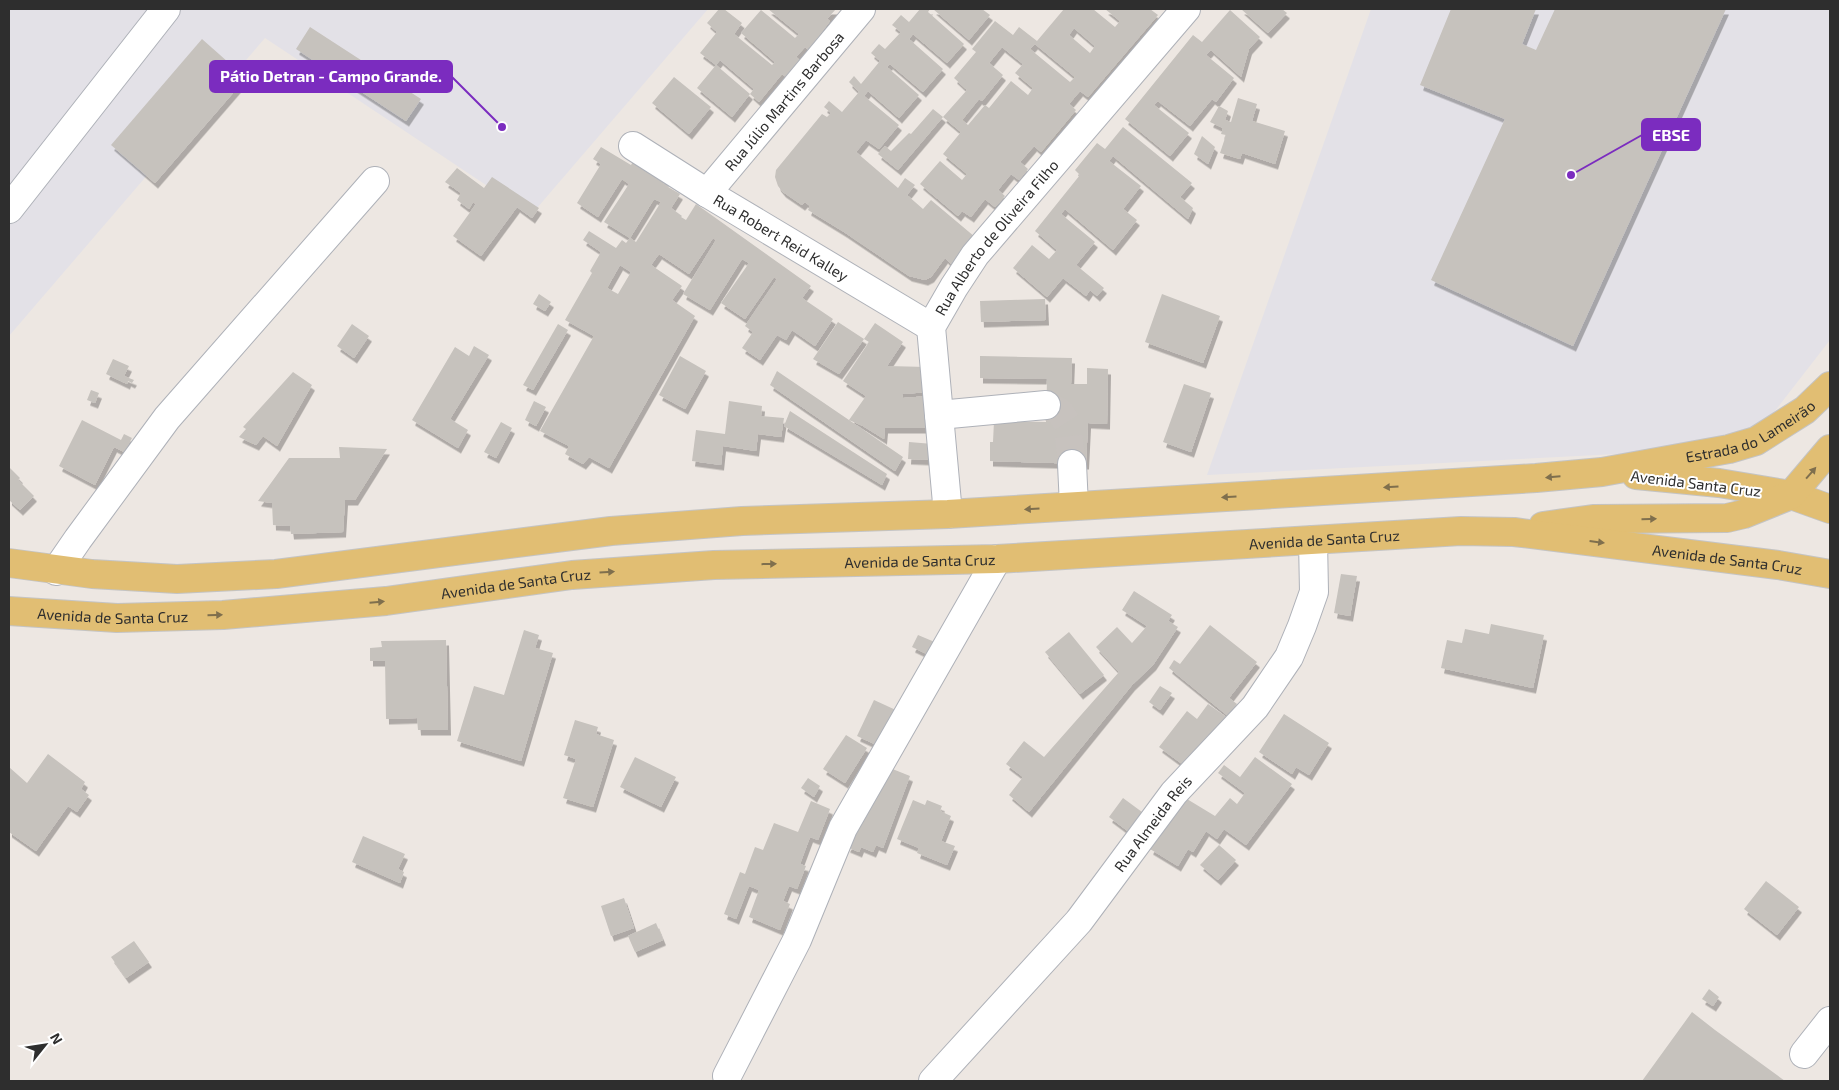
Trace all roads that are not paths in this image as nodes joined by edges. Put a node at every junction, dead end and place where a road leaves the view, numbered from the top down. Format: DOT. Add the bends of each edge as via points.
graph roads {
  1 [pos="166,9"];
  2 [pos="860,9"];
  3 [pos="1186,9"];
  4 [pos="633,146"];
  5 [pos="375,182"];
  6 [pos="707,193"];
  7 [pos="9,209"];
  8 [pos="931,327"];
  9 [pos="1830,386"];
  10 [pos="1046,405"];
  11 [pos="939,415"];
  12 [pos="1830,449"];
  13 [pos="1072,464"];
  14 [pos="1602,472"];
  15 [pos="1791,495"];
  16 [pos="1074,506"];
  17 [pos="1830,509"];
  18 [pos="948,514"];
  19 [pos="1514,532"];
  20 [pos="1313,540"];
  21 [pos="997,559"];
  22 [pos="9,563"];
  23 [pos="56,571"];
  24 [pos="1830,574"];
  25 [pos="9,611"];
  26 [pos="1830,1021"];
  27 [pos="1804,1054"];
  28 [pos="727,1076"];
  29 [pos="933,1081"];
  1 -- 7 [label="street"];
  2 -- 6 [label="street, Rua Júlio Martins Barbosa"];
  3 -- 8 [label="street, Rua Alberto de Oliveira Filho" via="975,255"];
  4 -- 6 [label="street, Rua Robert Reid Kalley"];
  5 -- 23 [label="street" via="167,418"];
  6 -- 8 [label="street, Rua Robert Reid Kalley"];
  8 -- 11 [label="street, Rua Alberto de Oliveira Filho"];
  9 -- 14 [label="main road, Estrada do Lameirão" via="1805,410 1756,441 1729,449"];
  10 -- 11 [label="street"];
  11 -- 18 [label="street, Rua Alberto de Oliveira Filho"];
  15 -- 12 [label="main road, one-way"];
  13 -- 16 [label="street"];
  14 -- 15 [label="main road, Avenida Santa Cruz" via="1719,483"];
  14 -- 16 [label="main road, one-way"];
  15 -- 17 [label="main road"];
  19 -- 15 [label="main road, one-way" via="1593,519 1727,518"];
  16 -- 18 [label="main road, one-way"];
  18 -- 23 [label="main road" via="742,521 611,531 276,574 176,579"];
  19 -- 20 [label="main road, Avenida de Santa Cruz"];
  19 -- 24 [label="main road, Avenida de Santa Cruz, one-way"];
  20 -- 21 [label="main road, Avenida de Santa Cruz"];
  20 -- 29 [label="street, Rua Almeida Reis" via="1314,592 1305,618 1289,657 1255,707 1174,793 1079,921"];
  25 -- 21 [label="main road, Avenida de Santa Cruz, one-way" via="117,618 224,615 386,601 591,573 714,565"];
  21 -- 28 [label="street" via="843,828 797,940"];
  22 -- 23 [label="main road"];
  26 -- 27 [label="street"];
}
